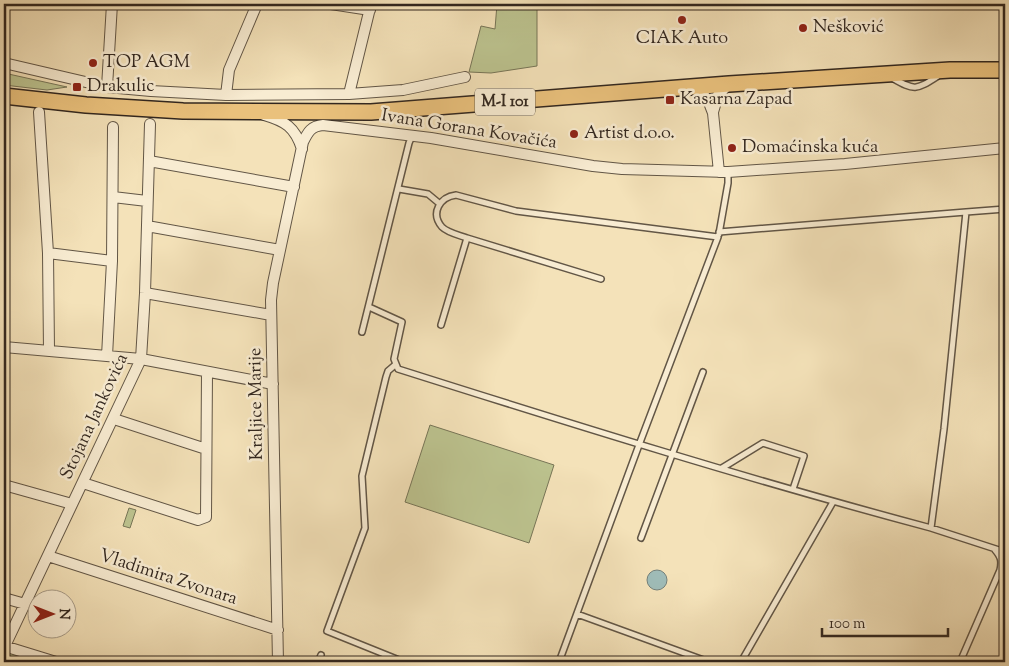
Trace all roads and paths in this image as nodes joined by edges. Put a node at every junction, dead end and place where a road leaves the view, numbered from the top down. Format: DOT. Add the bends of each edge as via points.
graph roads {
  1 [pos="112,4"];
  2 [pos="257,4"];
  3 [pos="331,4"];
  4 [pos="370,7"];
  5 [pos="1005,60"];
  6 [pos="4,63"];
  7 [pos="1005,70"];
  8 [pos="465,77"];
  9 [pos="729,84"];
  10 [pos="107,87"];
  11 [pos="696,87"];
  12 [pos="4,88"];
  13 [pos="349,94"];
  14 [pos="226,95"];
  15 [pos="4,96"];
  16 [pos="39,112"];
  17 [pos="256,112"];
  18 [pos="713,113"];
  19 [pos="150,124"];
  20 [pos="114,126"];
  21 [pos="412,135"];
  22 [pos="1005,148"];
  23 [pos="302,149"];
  24 [pos="149,160"];
  25 [pos="723,172"];
  26 [pos="294,187"];
  27 [pos="399,189"];
  28 [pos="113,197"];
  29 [pos="147,201"];
  30 [pos="440,204"];
  31 [pos="1005,209"];
  32 [pos="966,212"];
  33 [pos="147,226"];
  34 [pos="718,234"];
  35 [pos="467,238"];
  36 [pos="280,250"];
  37 [pos="48,252"];
  38 [pos="112,261"];
  39 [pos="601,279"];
  40 [pos="145,293"];
  41 [pos="369,307"];
  42 [pos="271,315"];
  43 [pos="441,325"];
  44 [pos="362,332"];
  45 [pos="4,346"];
  46 [pos="49,350"];
  47 [pos="107,356"];
  48 [pos="142,360"];
  49 [pos="395,365"];
  50 [pos="206,372"];
  51 [pos="703,372"];
  52 [pos="273,384"];
  53 [pos="114,419"];
  54 [pos="639,444"];
  55 [pos="206,449"];
  56 [pos="672,454"];
  57 [pos="722,468"];
  58 [pos="82,483"];
  59 [pos="4,485"];
  60 [pos="793,489"];
  61 [pos="833,502"];
  62 [pos="72,504"];
  63 [pos="930,528"];
  64 [pos="641,538"];
  65 [pos="995,550"];
  66 [pos="1005,552"];
  67 [pos="48,556"];
  68 [pos="4,598"];
  69 [pos="25,604"];
  70 [pos="578,614"];
  71 [pos="278,630"];
  72 [pos="4,647"];
  73 [pos="321,655"];
  74 [pos="56,662"];
  75 [pos="278,662"];
  76 [pos="318,662"];
  77 [pos="404,662"];
  78 [pos="559,662"];
  79 [pos="709,662"];
  80 [pos="741,662"];
  81 [pos="960,662"];
  1 -- 10 [label="street"];
  2 -- 14 [label="street" via="229,70"];
  3 -- 4 [label="street"];
  4 -- 13 [label="street"];
  5 -- 12 [label="main road, M-I 101" via="792,71 329,104 142,101"];
  6 -- 10 [label="street"];
  7 -- 9 [label="main road, M-I 101" via="947,70"];
  8 -- 13 [label="street" via="403,90"];
  9 -- 11 [label="main road, M-I 101"];
  9 -- 18 [label="street" via="718,95"];
  10 -- 14 [label="street"];
  11 -- 17 [label="main road, M-I 101" via="371,112"];
  11 -- 18 [label="street" via="708,100"];
  13 -- 14 [label="street"];
  15 -- 17 [label="main road, M-I 101" via="144,109"];
  16 -- 37 [label="street"];
  17 -- 23 [label="street" via="286,124 298,138"];
  18 -- 25 [label="street"];
  19 -- 24 [label="street, Stojana Jankovića"];
  20 -- 28 [label="street"];
  21 -- 23 [label="street, Ivana Gorana Kovačića" via="316,126 308,132"];
  21 -- 25 [label="street, Ivana Gorana Kovačića" via="593,166"];
  21 -- 27 [label="lane"];
  22 -- 25 [label="street, Ivana Gorana Kovačića"];
  23 -- 26 [label="street, Kraljice Marije"];
  24 -- 26 [label="street"];
  24 -- 29 [label="street, Stojana Jankovića"];
  25 -- 34 [label="lane" via="728,183"];
  26 -- 36 [label="street, Kraljice Marije"];
  27 -- 30 [label="lane" via="428,194"];
  27 -- 41 [label="lane"];
  28 -- 29 [label="street"];
  28 -- 38 [label="street"];
  29 -- 33 [label="street, Stojana Jankovića"];
  30 -- 34 [label="lane" via="447,197 456,195 516,211"];
  30 -- 35 [label="lane" via="437,218 442,226"];
  31 -- 32 [label="lane"];
  32 -- 34 [label="lane"];
  32 -- 63 [label="lane" via="944,429"];
  33 -- 36 [label="street"];
  33 -- 40 [label="street, Stojana Jankovića"];
  34 -- 54 [label="lane"];
  35 -- 39 [label="lane"];
  35 -- 43 [label="lane"];
  36 -- 42 [label="street, Kraljice Marije"];
  37 -- 38 [label="street"];
  37 -- 46 [label="street"];
  38 -- 47 [label="street"];
  40 -- 42 [label="street"];
  40 -- 48 [label="street, Stojana Jankovića"];
  41 -- 44 [label="lane"];
  41 -- 49 [label="lane" via="402,322"];
  42 -- 52 [label="street, Kraljice Marije"];
  45 -- 46 [label="street"];
  46 -- 47 [label="street"];
  47 -- 48 [label="street"];
  48 -- 50 [label="street"];
  48 -- 53 [label="street, Stojana Jankovića"];
  49 -- 54 [label="lane" via="398,369"];
  49 -- 77 [label="lane" via="386,377 362,476 365,528 327,631"];
  50 -- 52 [label="street"];
  50 -- 55 [label="street"];
  51 -- 56 [label="lane"];
  52 -- 71 [label="street, Kraljice Marije"];
  53 -- 55 [label="street"];
  53 -- 58 [label="street, Stojana Jankovića"];
  54 -- 56 [label="lane"];
  54 -- 70 [label="lane"];
  55 -- 58 [label="street" via="207,514 201,520"];
  56 -- 57 [label="lane"];
  56 -- 64 [label="lane"];
  57 -- 60 [label="lane"];
  57 -- 60 [label="lane" via="763,442 804,456"];
  58 -- 62 [label="street, Stojana Jankovića"];
  59 -- 62 [label="street"];
  60 -- 61 [label="lane"];
  61 -- 63 [label="lane"];
  61 -- 80 [label="lane"];
  62 -- 67 [label="street, Stojana Jankovića"];
  63 -- 65 [label="lane"];
  65 -- 66 [label="lane"];
  65 -- 81 [label="lane" via="1002,562 1000,570"];
  67 -- 69 [label="street, Stojana Jankovića"];
  67 -- 71 [label="street, Vladimira Zvonara"];
  68 -- 69 [label="street"];
  69 -- 72 [label="street, Stojana Jankovića"];
  70 -- 78 [label="lane"];
  70 -- 79 [label="lane"];
  71 -- 75 [label="street, Kraljice Marije"];
  72 -- 74 [label="street"];
  73 -- 76 [label="lane"];
}
